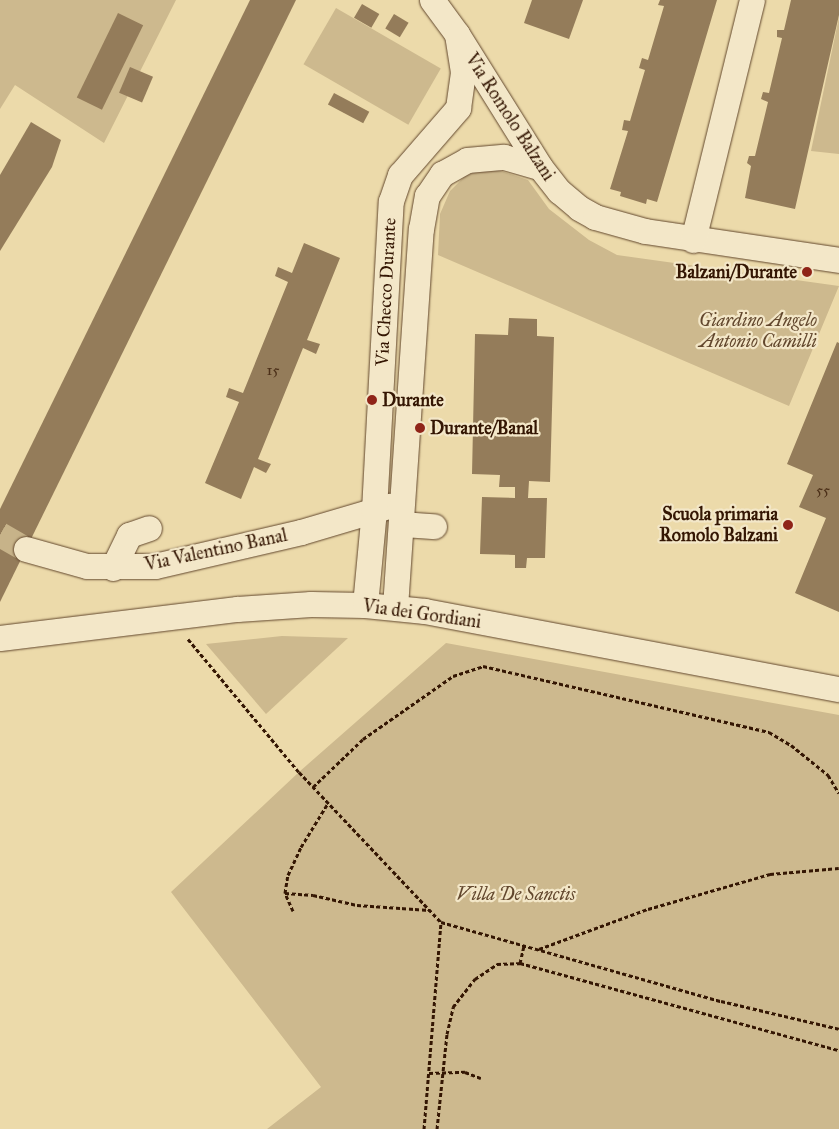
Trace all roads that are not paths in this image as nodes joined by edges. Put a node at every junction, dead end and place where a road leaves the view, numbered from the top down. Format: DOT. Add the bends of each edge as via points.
graph roads {
  1 [pos="432,0"];
  2 [pos="752,0"];
  3 [pos="456,34"];
  4 [pos="540,166"];
  5 [pos="693,240"];
  6 [pos="839,260"];
  7 [pos="374,510"];
  8 [pos="402,513"];
  9 [pos="434,526"];
  10 [pos="149,528"];
  11 [pos="26,549"];
  12 [pos="113,568"];
  13 [pos="364,605"];
  14 [pos="395,607"];
  15 [pos="0,638"];
  16 [pos="839,689"];
  1 -- 3 [label="street, Via Romolo Balzani"];
  2 -- 5 [label="street"];
  3 -- 4 [label="street, Via Romolo Balzani"];
  3 -- 7 [label="street, Via Checco Durante" via="463,72 458,108 447,125 410,162 398,180 391,201"];
  4 -- 5 [label="street, Via Romolo Balzani" via="559,191 595,217"];
  4 -- 8 [label="street, Via Checco Durante" via="504,157 467,160 442,174 427,196 421,229"];
  5 -- 6 [label="street, Via Romolo Balzani"];
  7 -- 8 [label="street, Via Valentino Banal"];
  7 -- 12 [label="street, Via Valentino Banal" via="190,559 149,567"];
  7 -- 13 [label="street, Via Checco Durante"];
  8 -- 9 [label="street"];
  8 -- 14 [label="street, Via Checco Durante"];
  10 -- 12 [label="street" via="129,535"];
  11 -- 12 [label="street, Via Valentino Banal" via="76,557"];
  13 -- 14 [label="street, Via dei Gordiani"];
  13 -- 15 [label="street, Via dei Gordiani" via="311,604 237,610"];
  14 -- 16 [label="street, Via dei Gordiani"];
}
